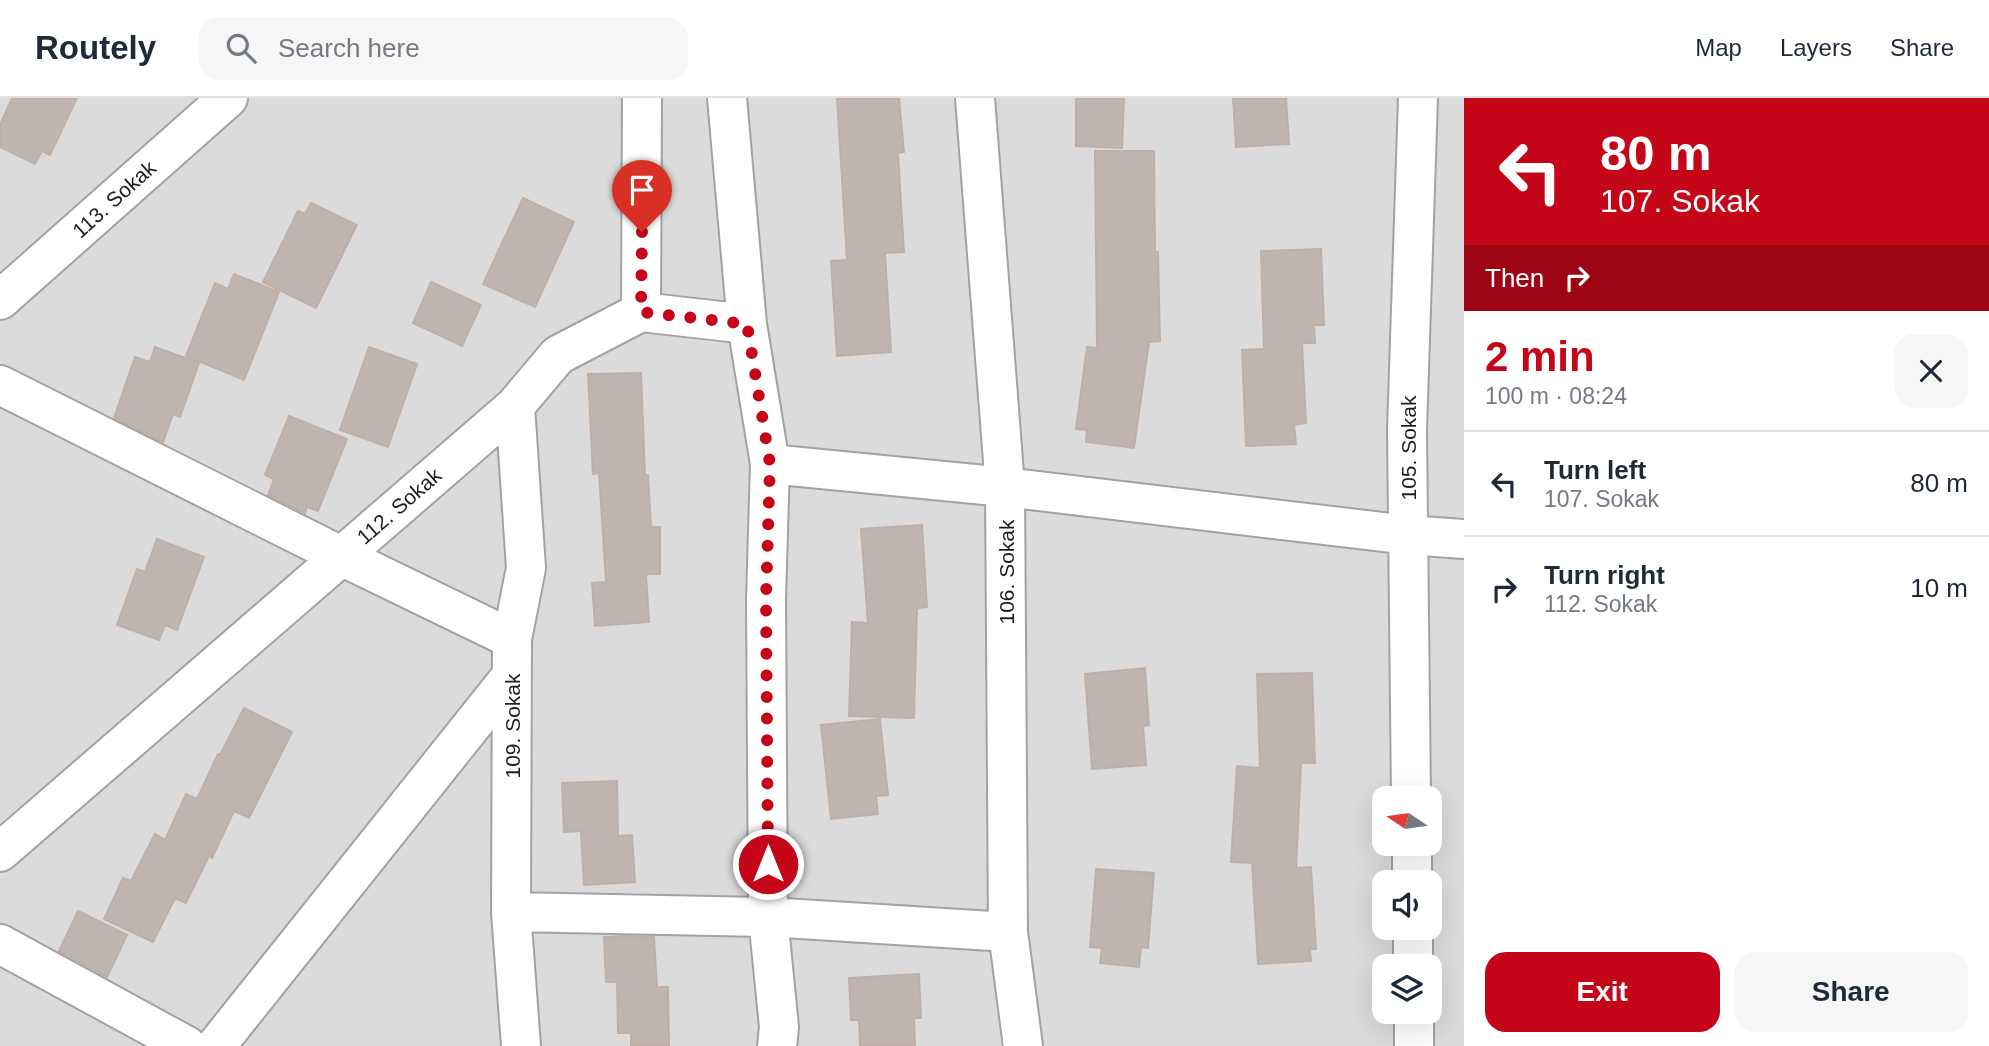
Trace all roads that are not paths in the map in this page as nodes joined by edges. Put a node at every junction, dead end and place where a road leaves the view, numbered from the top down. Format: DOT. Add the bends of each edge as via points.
graph roads {
  1 [pos="228,98"];
  2 [pos="642,98"];
  3 [pos="727,98"];
  4 [pos="975,98"];
  5 [pos="1418,98"];
  6 [pos="0,300"];
  7 [pos="641,312"];
  8 [pos="747,324"];
  9 [pos="0,385"];
  10 [pos="515,406"];
  11 [pos="770,464"];
  12 [pos="1005,487"];
  13 [pos="1408,535"];
  14 [pos="1464,539"];
  15 [pos="341,556"];
  16 [pos="512,657"];
  17 [pos="1411,786"];
  18 [pos="0,852"];
  19 [pos="511,912"];
  20 [pos="768,917"];
  21 [pos="1008,932"];
  22 [pos="0,944"];
  23 [pos="1413,1024"];
  24 [pos="187,1046"];
  25 [pos="216,1046"];
  26 [pos="520,1046"];
  27 [pos="777,1046"];
  28 [pos="1023,1046"];
  29 [pos="1414,1046"];
  1 -- 6 [label="street, 113. Sokak"];
  2 -- 7 [label="street"];
  3 -- 8 [label="street"];
  4 -- 12 [label="street, 106. Sokak"];
  5 -- 13 [label="street, 105. Sokak"];
  7 -- 8 [label="street"];
  7 -- 10 [label="street, 112. Sokak" via="558,355"];
  8 -- 11 [label="street"];
  9 -- 15 [label="street"];
  10 -- 15 [label="street, 112. Sokak"];
  10 -- 16 [label="street, 109. Sokak" via="526,568"];
  11 -- 12 [label="street"];
  11 -- 20 [label="street"];
  12 -- 13 [label="street"];
  12 -- 21 [label="street, 106. Sokak"];
  13 -- 14 [label="street"];
  13 -- 17 [label="street, 105. Sokak"];
  15 -- 16 [label="street"];
  15 -- 18 [label="street, 112. Sokak"];
  16 -- 19 [label="street, 109. Sokak"];
  16 -- 25 [label="street"];
  19 -- 20 [label="street"];
  19 -- 26 [label="street, 109. Sokak"];
  20 -- 21 [label="street"];
  20 -- 27 [label="street"];
  21 -- 28 [label="street, 106. Sokak"];
  22 -- 24 [label="street"];
  23 -- 29 [label="street"];
}
